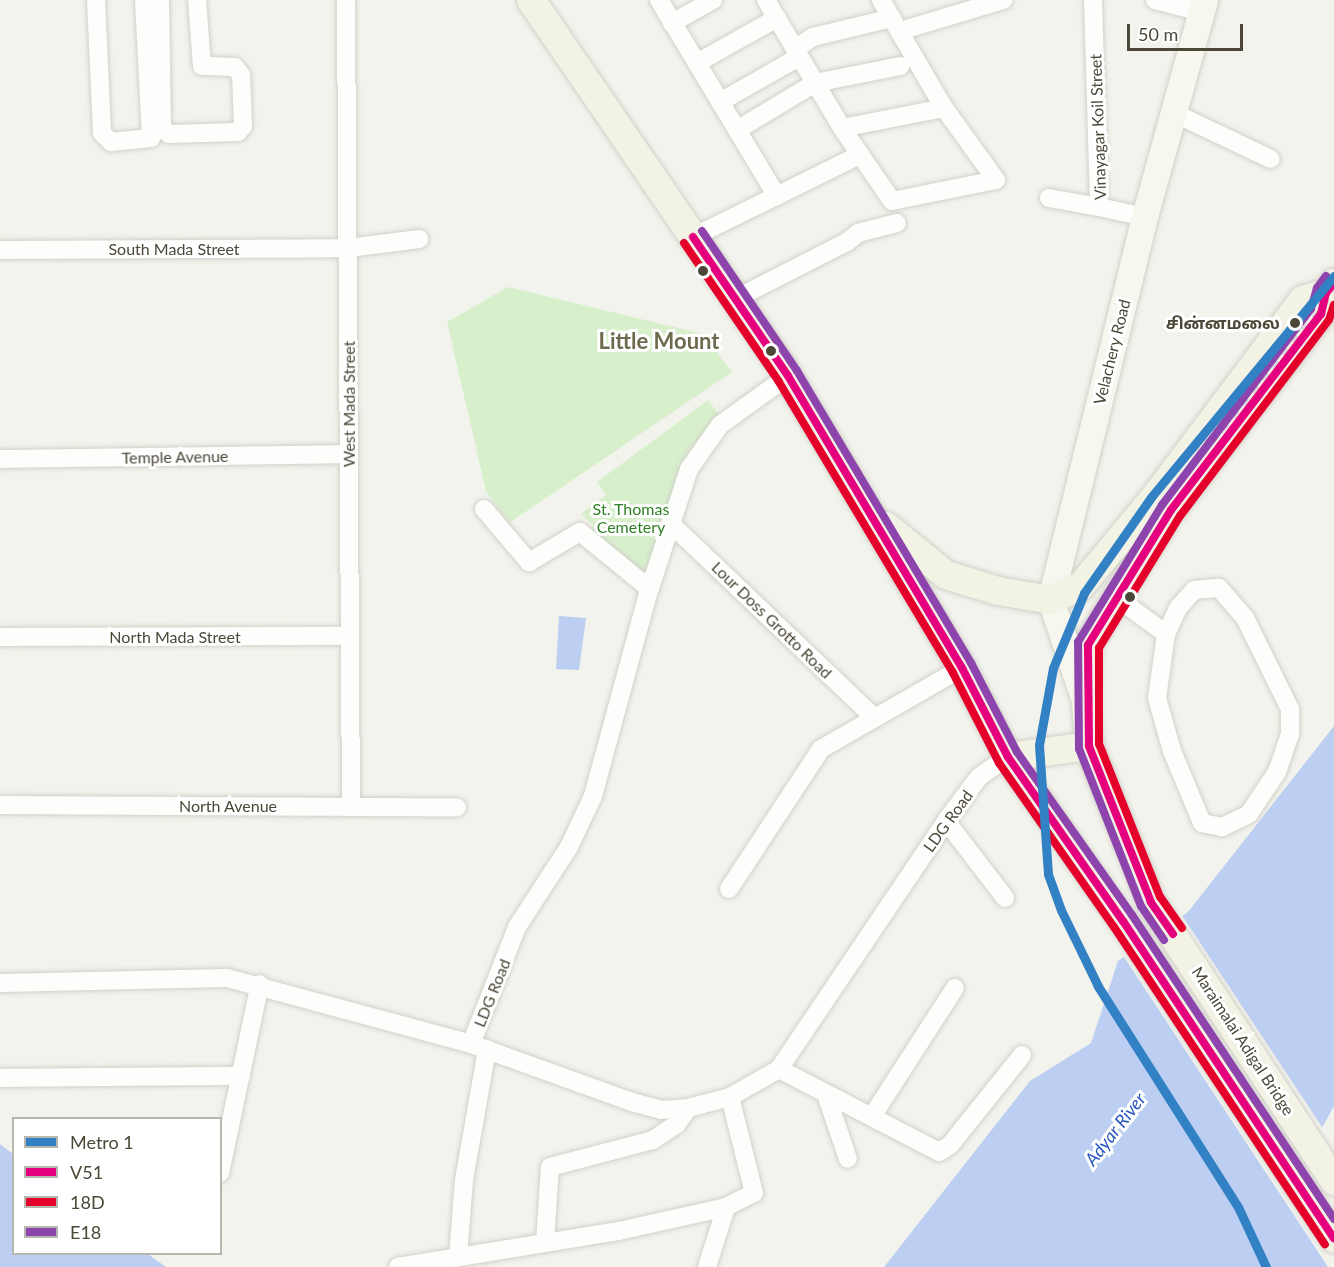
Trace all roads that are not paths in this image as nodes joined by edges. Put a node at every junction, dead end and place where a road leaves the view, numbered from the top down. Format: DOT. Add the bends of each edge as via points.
graph roads {
  1 [pos="96,0"];
  2 [pos="144,0"];
  3 [pos="346,0"];
  4 [pos="531,0"];
  5 [pos="659,0"];
  6 [pos="713,0"];
  7 [pos="767,0"];
  8 [pos="881,0"];
  9 [pos="1003,0"];
  10 [pos="1093,0"];
  11 [pos="1155,0"];
  12 [pos="160,6"];
  13 [pos="1203,6"];
  14 [pos="197,7"];
  15 [pos="777,18"];
  16 [pos="672,23"];
  17 [pos="896,25"];
  18 [pos="797,53"];
  19 [pos="697,63"];
  20 [pos="900,66"];
  21 [pos="815,83"];
  22 [pos="720,102"];
  23 [pos="944,108"];
  24 [pos="1174,113"];
  25 [pos="842,128"];
  26 [pos="737,130"];
  27 [pos="860,155"];
  28 [pos="1271,159"];
  29 [pos="777,196"];
  30 [pos="1049,198"];
  31 [pos="1099,207"];
  32 [pos="1145,217"];
  33 [pos="897,223"];
  34 [pos="693,237"];
  35 [pos="419,239"];
  36 [pos="348,248"];
  37 [pos="0,250"];
  38 [pos="1330,288"];
  39 [pos="735,298"];
  40 [pos="788,376"];
  41 [pos="349,454"];
  42 [pos="0,459"];
  43 [pos="484,509"];
  44 [pos="870,513"];
  45 [pos="670,523"];
  46 [pos="650,589"];
  47 [pos="1117,598"];
  48 [pos="1051,600"];
  49 [pos="1166,634"];
  50 [pos="351,636"];
  51 [pos="0,637"];
  52 [pos="962,668"];
  53 [pos="1086,703"];
  54 [pos="874,717"];
  55 [pos="1089,746"];
  56 [pos="1008,756"];
  57 [pos="0,805"];
  58 [pos="351,807"];
  59 [pos="457,807"];
  60 [pos="946,820"];
  61 [pos="729,889"];
  62 [pos="1005,898"];
  63 [pos="0,983"];
  64 [pos="260,984"];
  65 [pos="955,988"];
  66 [pos="479,1047"];
  67 [pos="1022,1055"];
  68 [pos="780,1069"];
  69 [pos="241,1076"];
  70 [pos="0,1078"];
  71 [pos="730,1097"];
  72 [pos="827,1097"];
  73 [pos="688,1108"];
  74 [pos="873,1115"];
  75 [pos="849,1159"];
  76 [pos="222,1164"];
  77 [pos="1334,1181"];
  78 [pos="726,1208"];
  79 [pos="1334,1238"];
  80 [pos="545,1242"];
  81 [pos="458,1256"];
  82 [pos="398,1267"];
  83 [pos="707,1267"];
  1 -- 2 [label="street" via="102,133 111,142 151,138"];
  3 -- 36 [label="street, West Mada Street"];
  4 -- 34 [label="main road, Maraimalai Adigal Bridge"];
  5 -- 16 [label="street"];
  6 -- 16 [label="street"];
  7 -- 15 [label="street"];
  8 -- 17 [label="street"];
  9 -- 17 [label="street"];
  10 -- 31 [label="street, Vinayagar Koil Street"];
  11 -- 13 [label="street"];
  12 -- 14 [label="street" via="162,128 169,134 238,132 243,126 241,75 235,68 202,66"];
  13 -- 24 [label="main road, Velachery Road"];
  15 -- 18 [label="street"];
  15 -- 19 [label="street"];
  16 -- 19 [label="street"];
  17 -- 18 [label="street" via="813,37"];
  17 -- 23 [label="street"];
  18 -- 21 [label="street"];
  18 -- 22 [label="street"];
  19 -- 22 [label="street"];
  20 -- 21 [label="street"];
  21 -- 25 [label="street"];
  21 -- 26 [label="street"];
  22 -- 26 [label="street"];
  23 -- 25 [label="street"];
  23 -- 27 [label="street" via="996,180 892,201"];
  24 -- 28 [label="street"];
  24 -- 32 [label="main road, Velachery Road"];
  25 -- 27 [label="street"];
  26 -- 29 [label="street"];
  27 -- 29 [label="street"];
  29 -- 34 [label="street"];
  30 -- 31 [label="street"];
  31 -- 32 [label="street, Vinayagar Koil Street"];
  32 -- 48 [label="main road, Velachery Road"];
  33 -- 39 [label="street" via="858,233 848,242"];
  34 -- 39 [label="main road, Maraimalai Adigal Bridge"];
  35 -- 36 [label="street, South Mada Street"];
  36 -- 37 [label="street, South Mada Street"];
  36 -- 41 [label="street, West Mada Street"];
  38 -- 47 [label="main road, Maraimalai Adigal Bridge" via="1321,314 1171,510"];
  38 -- 48 [label="main road" via="1303,300 1155,497 1081,586"];
  39 -- 40 [label="main road, Maraimalai Adigal Bridge"];
  40 -- 44 [label="main road, Maraimalai Adigal Bridge"];
  40 -- 45 [label="street, LDG Road" via="720,425 689,469"];
  41 -- 42 [label="street, Temple Avenue"];
  41 -- 50 [label="street, West Mada Street"];
  43 -- 46 [label="street" via="530,562 580,532"];
  44 -- 48 [label="main road" via="946,575 998,591"];
  44 -- 52 [label="main road, Maraimalai Adigal Bridge"];
  45 -- 46 [label="street, LDG Road"];
  45 -- 54 [label="street, Lour Doss Grotto Road"];
  46 -- 66 [label="street, LDG Road" via="593,796 569,847 517,927"];
  47 -- 49 [label="street"];
  47 -- 53 [label="main road, Maraimalai Adigal Bridge" via="1088,645"];
  48 -- 53 [label="main road"];
  49 -- 49 [label="street" via="1178,608 1194,590 1219,588 1245,618 1290,708 1290,734 1277,772 1249,814 1222,827 1202,824 1172,751 1157,698"];
  50 -- 51 [label="street, North Mada Street"];
  50 -- 58 [label="street, West Mada Street"];
  52 -- 54 [label="street"];
  52 -- 56 [label="main road, Maraimalai Adigal Bridge"];
  53 -- 55 [label="main road, Maraimalai Adigal Bridge"];
  54 -- 61 [label="street" via="820,749"];
  55 -- 56 [label="main road"];
  55 -- 77 [label="main road, Maraimalai Adigal Bridge" via="1151,902"];
  56 -- 60 [label="street, LDG Road" via="980,777"];
  56 -- 79 [label="main road, Maraimalai Adigal Bridge"];
  57 -- 58 [label="street, North Avenue"];
  58 -- 59 [label="street, North Avenue"];
  60 -- 62 [label="street"];
  60 -- 68 [label="street, LDG Road"];
  63 -- 64 [label="street" via="227,978"];
  64 -- 66 [label="street"];
  64 -- 69 [label="street"];
  65 -- 74 [label="street"];
  66 -- 73 [label="street, LDG Road" via="632,1102 661,1110"];
  66 -- 81 [label="street"];
  67 -- 74 [label="street" via="943,1151 933,1152"];
  68 -- 71 [label="street, LDG Road"];
  68 -- 72 [label="street"];
  69 -- 70 [label="street"];
  69 -- 76 [label="street"];
  71 -- 73 [label="street, LDG Road"];
  71 -- 78 [label="street" via="754,1192"];
  72 -- 74 [label="street"];
  72 -- 75 [label="street"];
  73 -- 80 [label="street" via="677,1124 652,1140 550,1167"];
  78 -- 80 [label="street"];
  78 -- 83 [label="street"];
  80 -- 81 [label="street"];
  81 -- 82 [label="street"];
}
